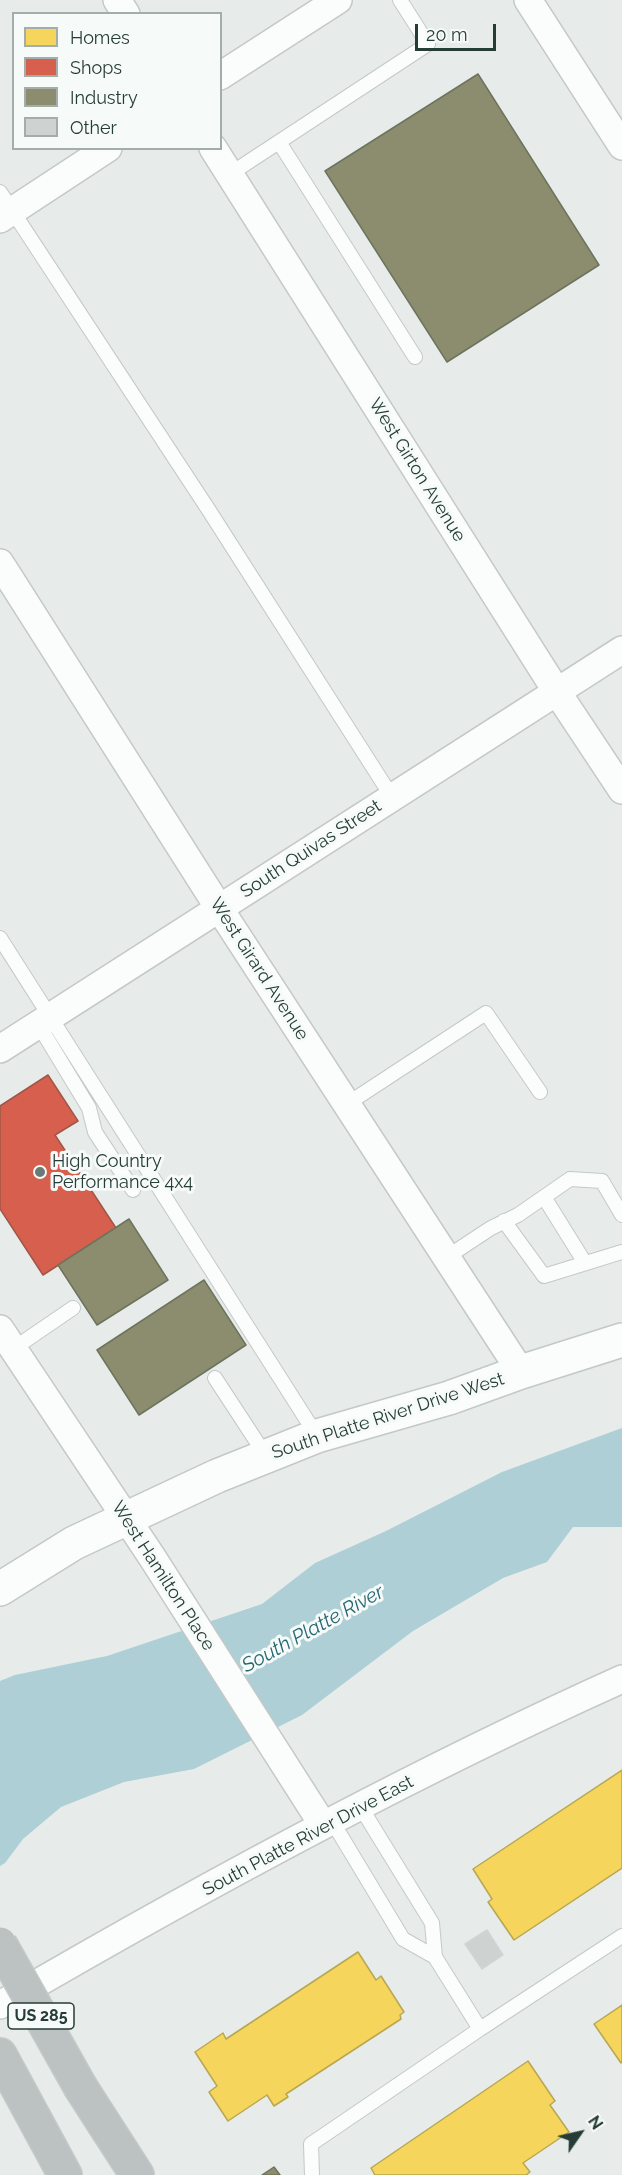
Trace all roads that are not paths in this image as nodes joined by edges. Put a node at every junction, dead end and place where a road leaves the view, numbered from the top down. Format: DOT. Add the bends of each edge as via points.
graph roads {
  1 [pos="338,0"];
  2 [pos="400,0"];
  3 [pos="528,0"];
  4 [pos="222,75"];
  5 [pos="619,135"];
  6 [pos="279,142"];
  7 [pos="104,150"];
  8 [pos="214,150"];
  9 [pos="230,174"];
  10 [pos="4,207"];
  11 [pos="416,357"];
  12 [pos="0,563"];
  13 [pos="622,650"];
  14 [pos="557,692"];
  15 [pos="617,773"];
  16 [pos="392,797"];
  17 [pos="219,908"];
  18 [pos="0,938"];
  19 [pos="44,1021"];
  20 [pos="0,1049"];
  21 [pos="540,1092"];
  22 [pos="346,1104"];
  23 [pos="133,1190"];
  24 [pos="544,1197"];
  25 [pos="622,1215"];
  26 [pos="504,1221"];
  27 [pos="622,1252"];
  28 [pos="447,1257"];
  29 [pos="585,1263"];
  30 [pos="73,1308"];
  31 [pos="6,1339"];
  32 [pos="622,1340"];
  33 [pos="521,1372"];
  34 [pos="215,1378"];
  35 [pos="317,1436"];
  36 [pos="266,1456"];
  37 [pos="127,1519"];
  38 [pos="0,1589"];
  39 [pos="622,1679"];
  40 [pos="360,1806"];
  41 [pos="327,1823"];
  42 [pos="622,1936"];
  43 [pos="0,1944"];
  44 [pos="435,1957"];
  45 [pos="0,2005"];
  46 [pos="480,2029"];
  47 [pos="0,2055"];
  48 [pos="81,2088"];
  49 [pos="30,2108"];
  50 [pos="56,2175"];
  51 [pos="65,2175"];
  52 [pos="120,2175"];
  53 [pos="137,2175"];
  54 [pos="312,2175"];
  1 -- 4 [label="street"];
  2 -- 6 [label="lane" via="428,44"];
  3 -- 5 [label="street"];
  6 -- 9 [label="lane"];
  6 -- 11 [label="lane"];
  7 -- 10 [label="street"];
  8 -- 9 [label="street, West Girton Avenue"];
  9 -- 14 [label="street, West Girton Avenue"];
  10 -- 16 [label="lane" via="210,512"];
  12 -- 17 [label="street, West Girard Avenue"];
  13 -- 14 [label="street, South Quivas Street"];
  14 -- 15 [label="street, West Girton Avenue"];
  14 -- 16 [label="street, South Quivas Street"];
  16 -- 17 [label="street, South Quivas Street"];
  17 -- 19 [label="street, South Quivas Street"];
  17 -- 22 [label="street, West Girard Avenue"];
  18 -- 19 [label="lane"];
  19 -- 20 [label="street, South Quivas Street"];
  19 -- 23 [label="lane" via="88,1108 95,1132"];
  19 -- 35 [label="lane"];
  21 -- 22 [label="lane" via="486,1013"];
  22 -- 28 [label="street, West Girard Avenue"];
  24 -- 25 [label="lane" via="570,1179 602,1181"];
  24 -- 26 [label="lane"];
  24 -- 29 [label="lane"];
  26 -- 28 [label="lane"];
  26 -- 29 [label="lane" via="544,1276"];
  27 -- 29 [label="lane"];
  28 -- 33 [label="street, West Girard Avenue"];
  30 -- 31 [label="lane"];
  31 -- 37 [label="street, West Hamilton Place"];
  32 -- 33 [label="street, South Platte River Drive West"];
  33 -- 35 [label="street, South Platte River Drive West" via="450,1398"];
  34 -- 36 [label="lane"];
  35 -- 36 [label="street, South Platte River Drive West"];
  36 -- 37 [label="street, South Platte River Drive West"];
  37 -- 38 [label="street, South Platte River Drive West" via="74,1543"];
  37 -- 41 [label="street, West Hamilton Place" via="290,1773"];
  39 -- 40 [label="street, South Platte River Drive East"];
  40 -- 41 [label="street, South Platte River Drive East"];
  40 -- 44 [label="lane" via="432,1923"];
  41 -- 44 [label="lane" via="403,1939"];
  41 -- 45 [label="street, South Platte River Drive East"];
  42 -- 46 [label="lane"];
  43 -- 48 [label="highway, US 285, bridge"];
  44 -- 46 [label="lane"];
  46 -- 54 [label="lane" via="311,2144"];
  47 -- 49 [label="highway"];
  48 -- 52 [label="highway, US 285"];
  48 -- 53 [label="highway"];
  49 -- 50 [label="highway"];
  49 -- 51 [label="highway"];
}
